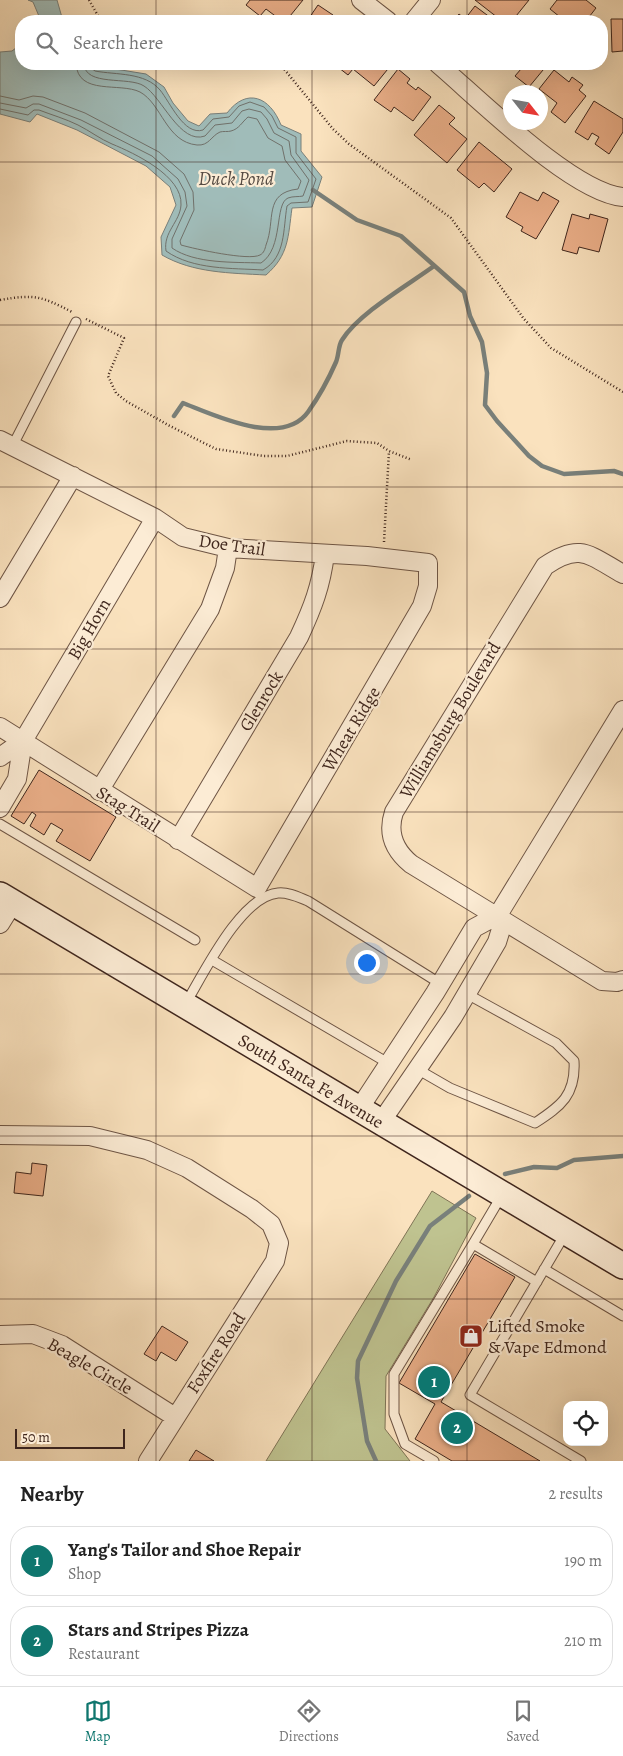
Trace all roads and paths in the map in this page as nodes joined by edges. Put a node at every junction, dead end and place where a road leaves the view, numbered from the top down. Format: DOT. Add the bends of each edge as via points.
graph roads {
  1 [pos="89,0"];
  2 [pos="361,0"];
  3 [pos="431,0"];
  4 [pos="98,15"];
  5 [pos="380,15"];
  6 [pos="419,15"];
  7 [pos="285,70"];
  8 [pos="445,70"];
  9 [pos="623,197"];
  10 [pos="0,300"];
  11 [pos="76,322"];
  12 [pos="623,392"];
  13 [pos="7,442"];
  14 [pos="389,451"];
  15 [pos="412,460"];
  16 [pos="73,476"];
  17 [pos="155,518"];
  18 [pos="228,548"];
  19 [pos="324,554"];
  20 [pos="383,558"];
  21 [pos="428,563"];
  22 [pos="623,574"];
  23 [pos="0,598"];
  24 [pos="623,710"];
  25 [pos="0,727"];
  26 [pos="23,741"];
  27 [pos="0,757"];
  28 [pos="99,790"];
  29 [pos="0,808"];
  30 [pos="0,824"];
  31 [pos="178,840"];
  32 [pos="257,888"];
  33 [pos="4,907"];
  34 [pos="498,915"];
  35 [pos="195,940"];
  36 [pos="212,960"];
  37 [pos="623,980"];
  38 [pos="441,984"];
  39 [pos="467,994"];
  40 [pos="185,1005"];
  41 [pos="388,1063"];
  42 [pos="417,1069"];
  43 [pos="359,1109"];
  44 [pos="381,1122"];
  45 [pos="0,1135"];
  46 [pos="503,1194"];
  47 [pos="566,1232"];
  48 [pos="473,1244"];
  49 [pos="623,1266"];
  50 [pos="544,1269"];
  51 [pos="537,1282"];
  52 [pos="623,1316"];
  53 [pos="0,1335"];
  54 [pos="175,1417"];
  55 [pos="148,1461"];
  56 [pos="434,1461"];
  57 [pos="581,1461"];
  1 -- 4 [label="path"];
  2 -- 5 [label="street"];
  3 -- 6 [label="street"];
  7 -- 12 [label="path" via="349,144 451,218 524,320 551,348"];
  8 -- 9 [label="street" via="555,164 586,185"];
  10 -- 14 [label="path" via="29,295 47,299 124,338 108,376 116,393 168,425 216,449 287,456 347,441 377,442"];
  11 -- 13 [label="lane"];
  13 -- 16 [label="street, Doe Trail"];
  14 -- 15 [label="path"];
  14 -- 20 [label="path"];
  16 -- 17 [label="street, Doe Trail"];
  16 -- 23 [label="street"];
  17 -- 18 [label="street, Doe Trail" via="183,537"];
  17 -- 26 [label="street, Big Horn"];
  18 -- 19 [label="street, Doe Trail"];
  18 -- 28 [label="street" via="210,609"];
  19 -- 20 [label="street, Doe Trail"];
  19 -- 31 [label="street, Glenrock" via="317,597 299,637"];
  20 -- 21 [label="street, Doe Trail"];
  21 -- 32 [label="street, Wheat Ridge" via="428,586 422,606"];
  22 -- 34 [label="street, Williamsburg Boulevard" via="577,552 562,554 545,566 394,812 391,834 403,858"];
  24 -- 34 [label="street"];
  25 -- 26 [label="street, Stag Trail"];
  26 -- 27 [label="street, Big Horn"];
  26 -- 28 [label="street, Stag Trail"];
  26 -- 29 [label="street, Big Horn" via="17,779"];
  28 -- 31 [label="street, Stag Trail"];
  30 -- 35 [label="lane"];
  31 -- 32 [label="street, Stag Trail"];
  33 -- 40 [label="main road, South Santa Fe Avenue"];
  34 -- 37 [label="street, Williamsburg Boulevard" via="602,981"];
  34 -- 38 [label="street" via="474,928"];
  34 -- 39 [label="street" via="500,929 497,942"];
  36 -- 38 [label="lane" via="230,930 249,908 265,897 277,893 291,894 308,901"];
  36 -- 40 [label="lane"];
  36 -- 41 [label="lane"];
  38 -- 39 [label="street"];
  38 -- 41 [label="street"];
  39 -- 42 [label="street"];
  39 -- 42 [label="lane" via="556,1043 574,1061 575,1078 561,1106 535,1123 450,1088"];
  40 -- 43 [label="main road, South Santa Fe Avenue"];
  41 -- 42 [label="street"];
  41 -- 43 [label="street"];
  42 -- 44 [label="street"];
  43 -- 44 [label="main road, South Santa Fe Avenue"];
  44 -- 46 [label="main road, South Santa Fe Avenue"];
  45 -- 54 [label="street, Foxfire Road" via="90,1136 148,1150 187,1168 270,1224 279,1243 275,1261"];
  46 -- 47 [label="main road, South Santa Fe Avenue"];
  46 -- 48 [label="lane"];
  47 -- 49 [label="main road, South Santa Fe Avenue"];
  47 -- 50 [label="lane"];
  48 -- 51 [label="lane"];
  48 -- 56 [label="lane" via="394,1374 394,1414 405,1444"];
  50 -- 51 [label="lane"];
  50 -- 52 [label="lane"];
  51 -- 57 [label="lane" via="470,1395"];
  53 -- 54 [label="street, Beagle Circle" via="33,1334 62,1345"];
  54 -- 55 [label="street, Foxfire Road"];
}
